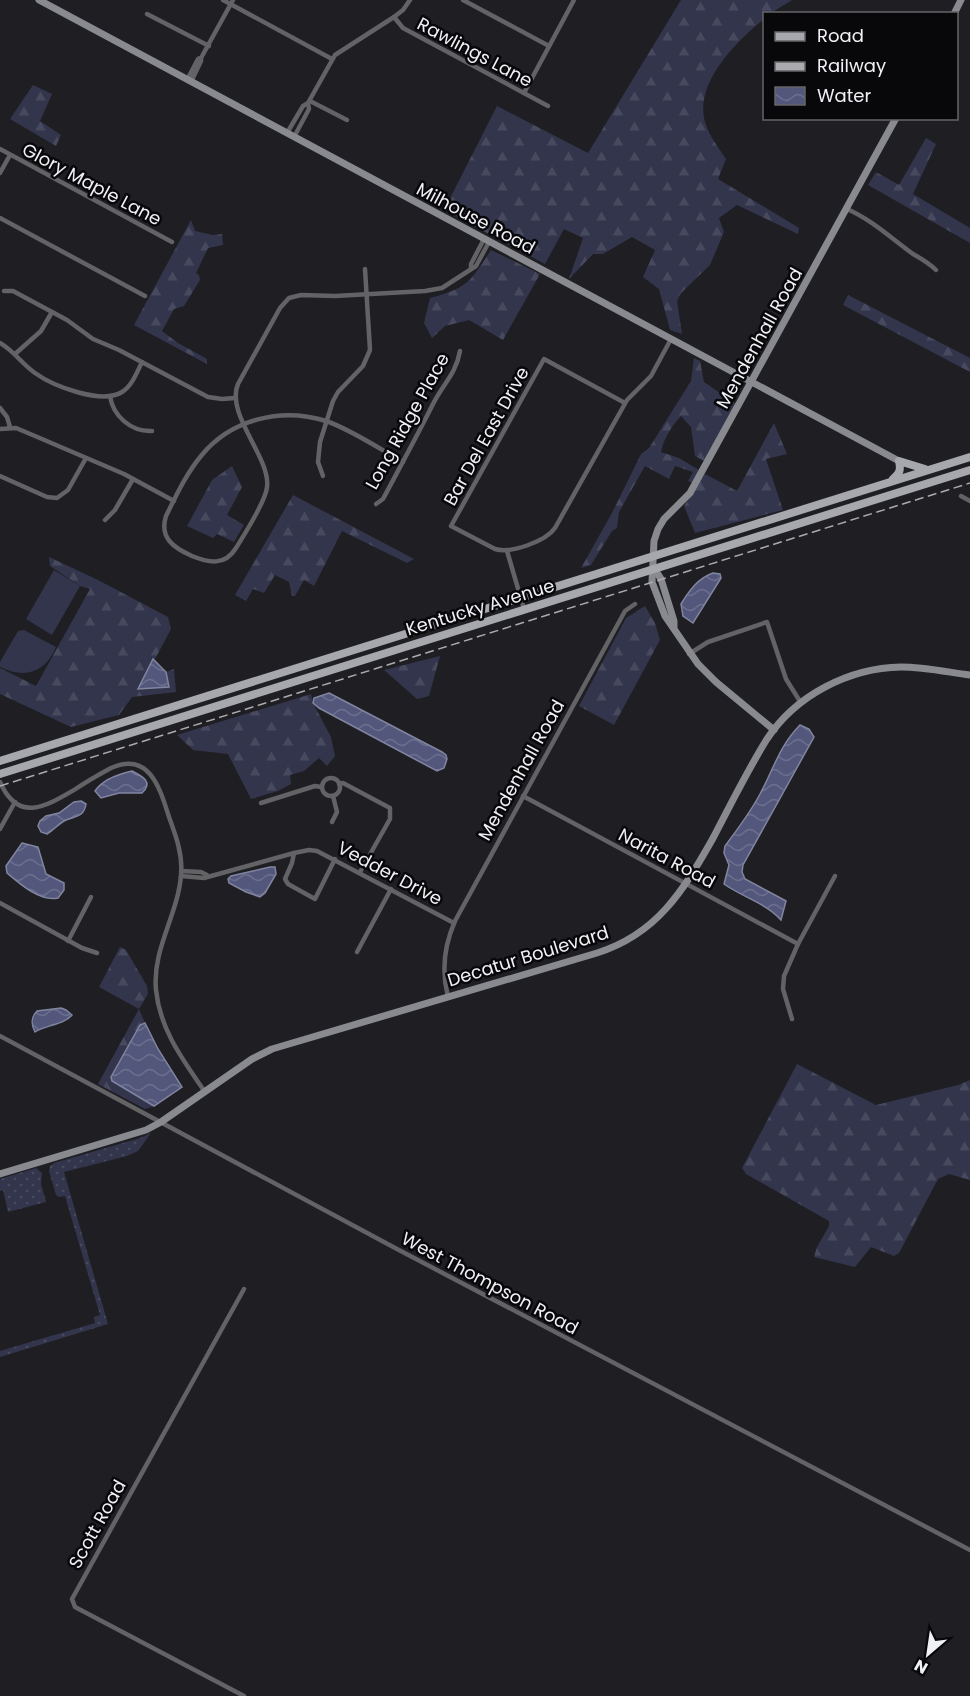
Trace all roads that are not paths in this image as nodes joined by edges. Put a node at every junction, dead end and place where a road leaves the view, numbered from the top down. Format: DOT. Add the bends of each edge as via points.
graph roads {
  1 [pos="39,0"];
  2 [pos="223,0"];
  3 [pos="410,0"];
  4 [pos="463,0"];
  5 [pos="574,0"];
  6 [pos="232,2"];
  7 [pos="147,14"];
  8 [pos="394,17"];
  9 [pos="208,46"];
  10 [pos="549,46"];
  11 [pos="332,59"];
  12 [pos="189,81"];
  13 [pos="524,93"];
  14 [pos="309,102"];
  15 [pos="548,106"];
  16 [pos="347,120"];
  17 [pos="895,120"];
  18 [pos="290,135"];
  19 [pos="0,149"];
  20 [pos="10,155"];
  21 [pos="0,174"];
  22 [pos="847,209"];
  23 [pos="0,218"];
  24 [pos="487,241"];
  25 [pos="172,242"];
  26 [pos="365,269"];
  27 [pos="936,270"];
  28 [pos="4,291"];
  29 [pos="367,294"];
  30 [pos="145,296"];
  31 [pos="52,312"];
  32 [pos="671,339"];
  33 [pos="0,343"];
  34 [pos="460,351"];
  35 [pos="15,354"];
  36 [pos="142,362"];
  37 [pos="752,382"];
  38 [pos="110,396"];
  39 [pos="235,398"];
  40 [pos="625,403"];
  41 [pos="0,408"];
  42 [pos="326,421"];
  43 [pos="244,424"];
  44 [pos="10,427"];
  45 [pos="0,429"];
  46 [pos="152,431"];
  47 [pos="970,457"];
  48 [pos="86,458"];
  49 [pos="899,461"];
  50 [pos="403,462"];
  51 [pos="928,470"];
  52 [pos="970,470"];
  53 [pos="0,476"];
  54 [pos="323,476"];
  55 [pos="133,479"];
  56 [pos="890,482"];
  57 [pos="962,496"];
  58 [pos="174,501"];
  59 [pos="970,501"];
  60 [pos="376,504"];
  61 [pos="105,520"];
  62 [pos="507,551"];
  63 [pos="654,555"];
  64 [pos="654,568"];
  65 [pos="521,597"];
  66 [pos="635,604"];
  67 [pos="524,609"];
  68 [pos="689,654"];
  69 [pos="970,675"];
  70 [pos="801,703"];
  71 [pos="774,730"];
  72 [pos="0,761"];
  73 [pos="0,774"];
  74 [pos="0,782"];
  75 [pos="339,784"];
  76 [pos="321,787"];
  77 [pos="333,796"];
  78 [pos="523,796"];
  79 [pos="15,802"];
  80 [pos="261,803"];
  81 [pos="332,822"];
  82 [pos="0,829"];
  83 [pos="294,853"];
  84 [pos="335,859"];
  85 [pos="360,872"];
  86 [pos="181,874"];
  87 [pos="835,876"];
  88 [pos="687,884"];
  89 [pos="391,889"];
  90 [pos="91,897"];
  91 [pos="0,903"];
  92 [pos="454,923"];
  93 [pos="68,940"];
  94 [pos="798,944"];
  95 [pos="357,952"];
  96 [pos="97,953"];
  97 [pos="448,997"];
  98 [pos="792,1019"];
  99 [pos="0,1036"];
  100 [pos="205,1092"];
  101 [pos="161,1122"];
  102 [pos="0,1174"];
  103 [pos="244,1289"];
  104 [pos="970,1550"];
  105 [pos="244,1696"];
  1 -- 12 [label="street, Milhouse Road"];
  2 -- 6 [label="street"];
  3 -- 8 [label="street"];
  4 -- 10 [label="street"];
  5 -- 10 [label="street"];
  6 -- 9 [label="street"];
  6 -- 11 [label="street"];
  7 -- 9 [label="street"];
  8 -- 11 [label="street"];
  8 -- 13 [label="street, Rawlings Lane" via="403,28"];
  9 -- 12 [label="street"];
  10 -- 13 [label="street"];
  11 -- 14 [label="street"];
  12 -- 18 [label="street, Milhouse Road"];
  13 -- 15 [label="street, Rawlings Lane"];
  14 -- 16 [label="street"];
  14 -- 18 [label="street" via="303,106"];
  17 -- 22 [label="street, Mendenhall Road"];
  18 -- 24 [label="street, Milhouse Road"];
  19 -- 20 [label="street, Glory Maple Lane"];
  20 -- 21 [label="street"];
  20 -- 25 [label="street, Glory Maple Lane"];
  22 -- 27 [label="street" via="876,224"];
  22 -- 37 [label="street, Mendenhall Road"];
  23 -- 30 [label="street"];
  24 -- 29 [label="street" via="471,269 451,284 434,290"];
  24 -- 32 [label="street, Milhouse Road"];
  26 -- 29 [label="street"];
  28 -- 31 [label="street" via="13,291"];
  29 -- 39 [label="street" via="301,295 285,301 238,384"];
  29 -- 42 [label="street" via="368,355 359,371 336,394"];
  31 -- 35 [label="street" via="42,329"];
  31 -- 36 [label="street" via="91,339"];
  32 -- 37 [label="street, Milhouse Road"];
  32 -- 40 [label="street" via="651,376"];
  33 -- 35 [label="street"];
  34 -- 50 [label="street, Long Ridge Place" via="458,365"];
  35 -- 38 [label="street" via="54,384"];
  36 -- 38 [label="street" via="127,388"];
  36 -- 39 [label="street" via="208,397"];
  37 -- 49 [label="street, Milhouse Road"];
  37 -- 63 [label="street, Mendenhall Road" via="690,493 658,529"];
  38 -- 46 [label="street" via="118,417 143,431"];
  39 -- 43 [label="street"];
  40 -- 62 [label="street" via="552,532 541,540"];
  40 -- 62 [label="street, Bar Del East Drive" via="544,359 451,526 495,549"];
  41 -- 44 [label="street"];
  42 -- 43 [label="street" via="288,415"];
  42 -- 50 [label="street"];
  42 -- 54 [label="street" via="318,462"];
  43 -- 58 [label="street" via="203,453"];
  43 -- 58 [label="street" via="267,478 267,489 234,552 214,562 175,548 165,535 165,520"];
  44 -- 45 [label="street"];
  44 -- 48 [label="street"];
  47 -- 51 [label="main road, Kentucky Avenue"];
  48 -- 53 [label="street" via="68,490 57,498"];
  48 -- 55 [label="street"];
  49 -- 51 [label="main road"];
  49 -- 56 [label="main road" via="899,474"];
  50 -- 60 [label="street, Long Ridge Place" via="384,499"];
  51 -- 56 [label="main road, Kentucky Avenue"];
  52 -- 64 [label="main road, Kentucky Avenue"];
  55 -- 58 [label="street"];
  55 -- 61 [label="street"];
  56 -- 63 [label="main road, Kentucky Avenue"];
  57 -- 59 [label="street"];
  62 -- 65 [label="street"];
  63 -- 64 [label="street, Mendenhall Road"];
  63 -- 65 [label="main road, Kentucky Avenue"];
  64 -- 67 [label="main road, Kentucky Avenue"];
  64 -- 68 [label="street" via="661,579 674,627"];
  65 -- 67 [label="street"];
  65 -- 72 [label="main road, Kentucky Avenue"];
  66 -- 78 [label="street, Mendenhall Road" via="625,611"];
  67 -- 73 [label="main road, Kentucky Avenue"];
  68 -- 70 [label="street" via="708,642 767,622 788,684"];
  68 -- 71 [label="street"];
  69 -- 70 [label="street, Decatur Boulevard" via="919,668 881,669 839,680"];
  70 -- 71 [label="street, Decatur Boulevard"];
  71 -- 88 [label="street, Decatur Boulevard"];
  74 -- 79 [label="street"];
  75 -- 76 [label="street" via="330,778"];
  75 -- 77 [label="street"];
  75 -- 85 [label="street" via="390,808 390,819"];
  76 -- 77 [label="street" via="325,795"];
  76 -- 80 [label="street"];
  77 -- 81 [label="street" via="337,812"];
  78 -- 88 [label="street, Narita Road"];
  78 -- 92 [label="street, Mendenhall Road"];
  79 -- 82 [label="street"];
  79 -- 86 [label="street" via="28,807 45,806 114,766 139,766 152,774 158,784 179,846"];
  83 -- 84 [label="street, Vedder Drive" via="317,851"];
  83 -- 84 [label="street" via="285,879 315,899"];
  83 -- 86 [label="street, Vedder Drive" via="207,875"];
  84 -- 85 [label="street, Vedder Drive"];
  85 -- 89 [label="street, Vedder Drive"];
  86 -- 100 [label="street" via="159,953 156,991 169,1035"];
  87 -- 94 [label="street"];
  88 -- 94 [label="street, Narita Road"];
  88 -- 97 [label="street, Decatur Boulevard" via="652,923 615,946"];
  89 -- 92 [label="street, Vedder Drive"];
  89 -- 95 [label="street"];
  90 -- 93 [label="street"];
  91 -- 93 [label="street"];
  92 -- 97 [label="street, Mendenhall Road" via="444,956"];
  93 -- 96 [label="street"];
  94 -- 98 [label="street" via="782,982"];
  97 -- 100 [label="street, Decatur Boulevard" via="268,1051"];
  99 -- 101 [label="street, West Thompson Road"];
  100 -- 101 [label="street, Decatur Boulevard"];
  101 -- 102 [label="street, Decatur Boulevard" via="128,1137"];
  101 -- 104 [label="street, West Thompson Road"];
  103 -- 105 [label="street, Scott Road" via="72,1599 75,1607"];
}
